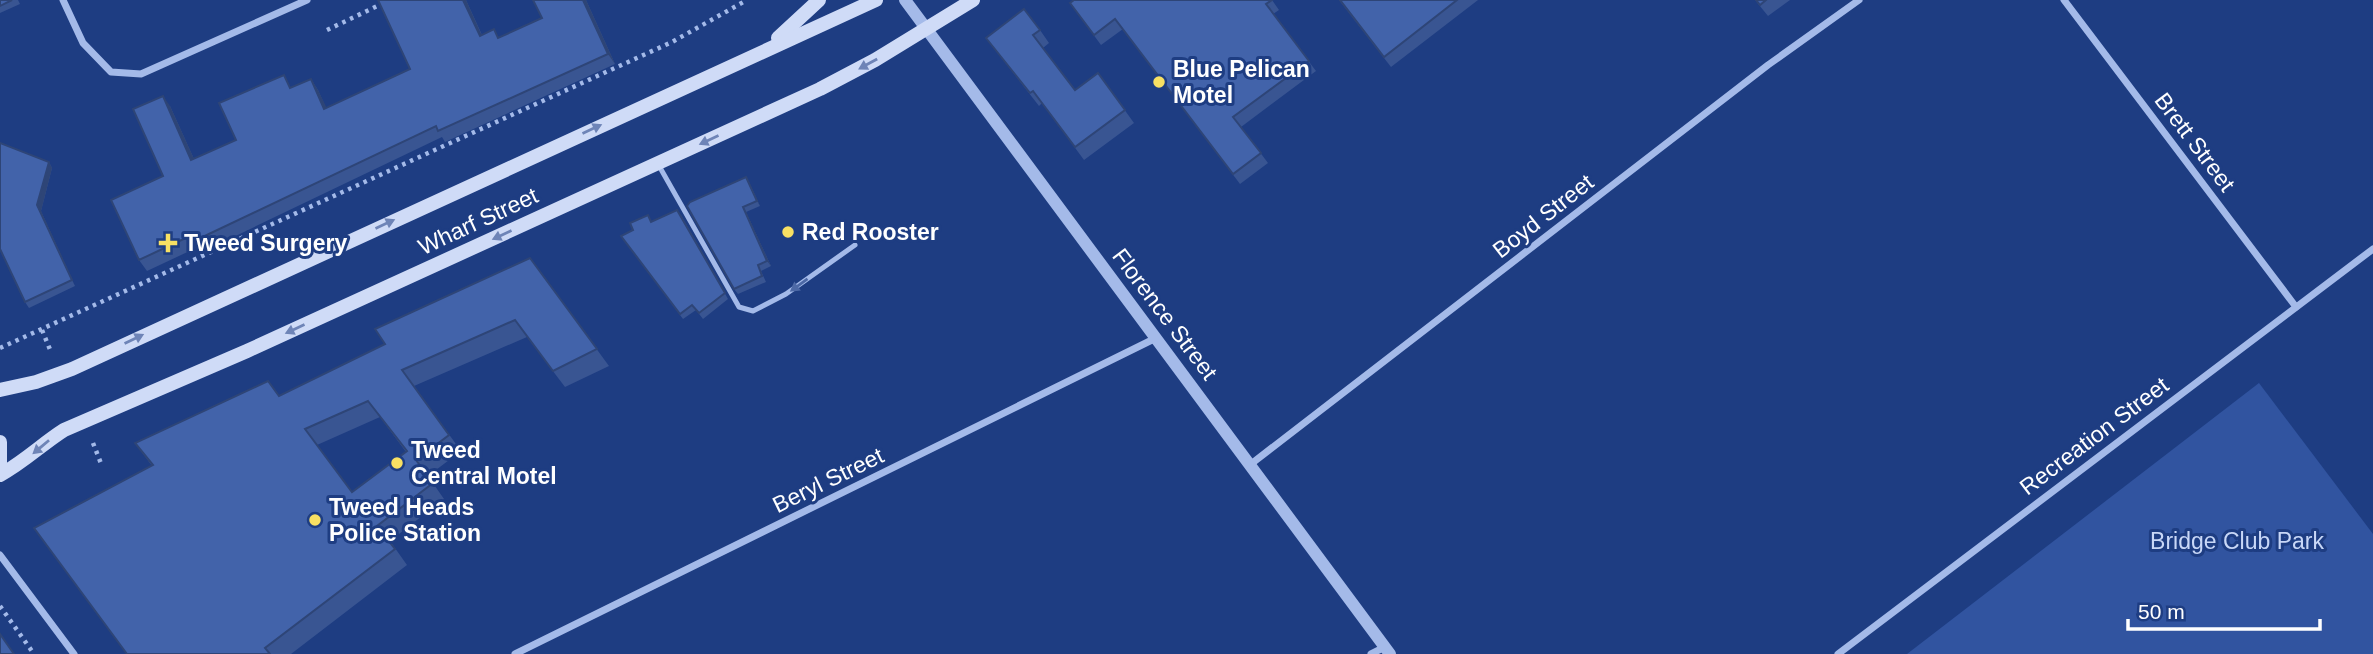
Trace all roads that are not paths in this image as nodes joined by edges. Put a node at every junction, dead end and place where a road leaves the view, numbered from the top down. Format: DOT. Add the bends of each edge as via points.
graph roads {
  1 [pos="63,0"];
  2 [pos="307,0"];
  3 [pos="819,0"];
  4 [pos="876,0"];
  5 [pos="905,0"];
  6 [pos="973,0"];
  7 [pos="1859,0"];
  8 [pos="2064,0"];
  9 [pos="927,29"];
  10 [pos="760,52"];
  11 [pos="658,164"];
  12 [pos="855,245"];
  13 [pos="2373,249"];
  14 [pos="2296,307"];
  15 [pos="1157,338"];
  16 [pos="0,390"];
  17 [pos="0,442"];
  18 [pos="0,463"];
  19 [pos="1251,464"];
  20 [pos="0,475"];
  21 [pos="0,544"];
  22 [pos="1,556"];
  23 [pos="1388,651"];
  24 [pos="74,654"];
  25 [pos="515,654"];
  26 [pos="1371,654"];
  27 [pos="1838,654"];
  1 -- 2 [label="street" via="83,43 111,72 141,74"];
  3 -- 10 [label="main road"];
  4 -- 10 [label="main road, Wharf Street"];
  5 -- 9 [label="street, Florence Street"];
  6 -- 9 [label="main road, Wharf Street"];
  7 -- 19 [label="street, Boyd Street"];
  8 -- 14 [label="street, Brett Street"];
  9 -- 11 [label="main road, Wharf Street, one-way" via="820,89"];
  9 -- 15 [label="street, Florence Street"];
  16 -- 10 [label="main road, Wharf Street, one-way" via="72,369"];
  12 -- 11 [label="lane, one-way" via="786,294 753,311 739,307"];
  11 -- 20 [label="main road, Wharf Street, one-way" via="64,430"];
  13 -- 14 [label="street, Recreation Street"];
  14 -- 27 [label="street, Recreation Street"];
  15 -- 19 [label="street, Florence Street"];
  15 -- 25 [label="street, Beryl Street"];
  17 -- 18 [label="main road"];
  19 -- 23 [label="street, Florence Street"];
  21 -- 22 [label="street"];
  22 -- 24 [label="street"];
  23 -- 26 [label="street"];
}
